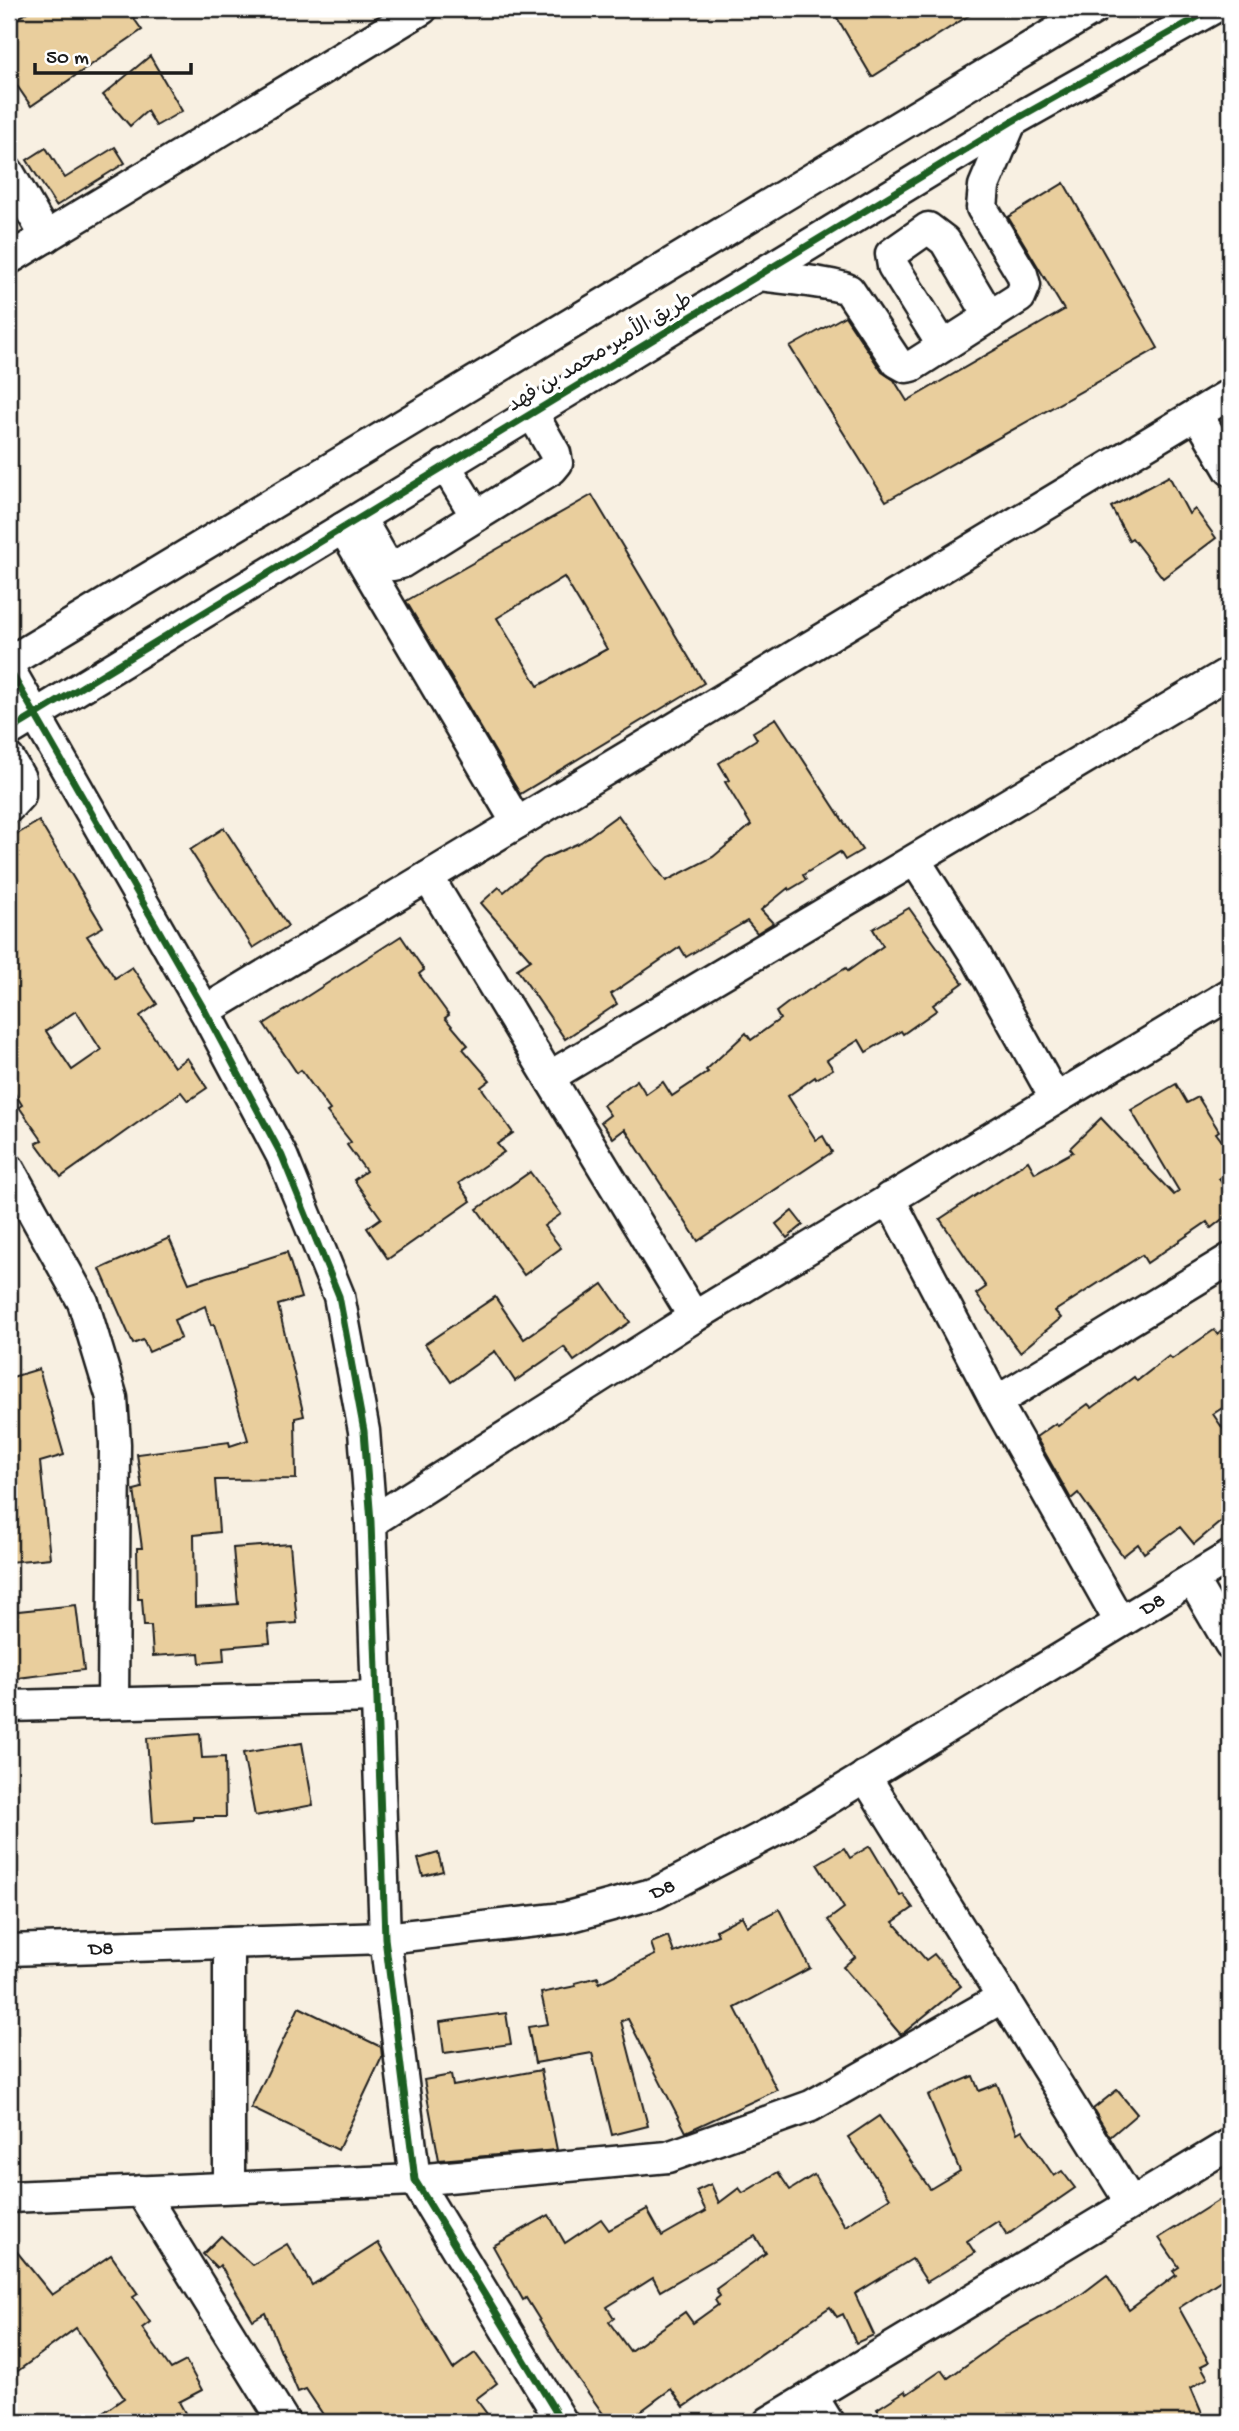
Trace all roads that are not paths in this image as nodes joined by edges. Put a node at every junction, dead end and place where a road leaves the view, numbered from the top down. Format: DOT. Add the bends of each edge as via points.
graph roads {
  1 [pos="422,9"];
  2 [pos="1094,9"];
  3 [pos="1201,13"];
  4 [pos="1011,122"];
  5 [pos="9,173"];
  6 [pos="46,237"];
  7 [pos="9,259"];
  8 [pos="760,275"];
  9 [pos="990,317"];
  10 [pos="943,346"];
  11 [pos="1230,394"];
  12 [pos="532,413"];
  13 [pos="1198,414"];
  14 [pos="445,465"];
  15 [pos="1230,470"];
  16 [pos="476,516"];
  17 [pos="351,523"];
  18 [pos="9,662"];
  19 [pos="9,669"];
  20 [pos="1230,671"];
  21 [pos="34,715"];
  22 [pos="9,731"];
  23 [pos="9,759"];
  24 [pos="9,807"];
  25 [pos="517,823"];
  26 [pos="915,860"];
  27 [pos="428,877"];
  28 [pos="1230,994"];
  29 [pos="205,1011"];
  30 [pos="549,1077"];
  31 [pos="1055,1098"];
  32 [pos="9,1169"];
  33 [pos="889,1198"];
  34 [pos="1230,1259"];
  35 [pos="694,1317"];
  36 [pos="996,1402"];
  37 [pos="371,1522"];
  38 [pos="1230,1556"];
  39 [pos="1192,1579"];
  40 [pos="1120,1622"];
  41 [pos="1230,1644"];
  42 [pos="376,1697"];
  43 [pos="113,1702"];
  44 [pos="9,1706"];
  45 [pos="865,1776"];
  46 [pos="385,1938"];
  47 [pos="229,1943"];
  48 [pos="9,1950"];
  49 [pos="1003,1997"];
  50 [pos="1230,2144"];
  51 [pos="415,2180"];
  52 [pos="229,2188"];
  53 [pos="141,2191"];
  54 [pos="9,2197"];
  55 [pos="1132,2203"];
  56 [pos="812,2396"];
  57 [pos="284,2422"];
  58 [pos="562,2422"];
  59 [pos="769,2422"];
  60 [pos="828,2422"];
  1 -- 6 [label="street"];
  2 -- 18 [label="street, طريق الأمير محمد بن فهد"];
  3 -- 4 [label="street, طريق الأمير محمد بن فهد"];
  4 -- 8 [label="street, طريق الأمير محمد بن فهد"];
  4 -- 9 [label="street" via="984,186 982,208 1025,285 1020,298"];
  5 -- 6 [label="street"];
  6 -- 7 [label="street"];
  8 -- 10 [label="street" via="841,285 849,290 897,362 906,368"];
  8 -- 12 [label="street, طريق الأمير محمد بن فهد"];
  9 -- 10 [label="street"];
  9 -- 10 [label="street" via="937,233 928,229 897,247 891,254 893,266"];
  11 -- 13 [label="street"];
  12 -- 14 [label="street, طريق الأمير محمد بن فهد"];
  12 -- 16 [label="street" via="557,463"];
  13 -- 15 [label="street"];
  13 -- 25 [label="street"];
  14 -- 16 [label="street"];
  14 -- 17 [label="street, طريق الأمير محمد بن فهد"];
  16 -- 17 [label="street" via="392,565"];
  17 -- 21 [label="street, طريق الأمير محمد بن فهد"];
  17 -- 25 [label="street"];
  19 -- 21 [label="street"];
  20 -- 26 [label="street"];
  21 -- 22 [label="street, طريق الأمير محمد بن فهد"];
  21 -- 29 [label="street"];
  23 -- 24 [label="street" via="20,778 20,795"];
  25 -- 27 [label="street"];
  26 -- 30 [label="street"];
  26 -- 31 [label="street"];
  27 -- 29 [label="street"];
  27 -- 30 [label="street"];
  28 -- 31 [label="street"];
  29 -- 37 [label="street" via="282,1156 339,1296 364,1432"];
  30 -- 35 [label="street"];
  31 -- 33 [label="street"];
  32 -- 43 [label="street" via="83,1302 112,1398 116,1444"];
  33 -- 35 [label="street"];
  33 -- 36 [label="street"];
  34 -- 36 [label="street"];
  35 -- 37 [label="street"];
  36 -- 40 [label="street"];
  37 -- 42 [label="street"];
  38 -- 39 [label="street, D8"];
  39 -- 40 [label="street, D8"];
  39 -- 41 [label="street"];
  40 -- 45 [label="street, D8"];
  42 -- 43 [label="street"];
  42 -- 46 [label="street"];
  43 -- 44 [label="street"];
  45 -- 46 [label="street, D8" via="782,1827 656,1893 564,1918"];
  45 -- 49 [label="street"];
  46 -- 47 [label="street, D8"];
  46 -- 51 [label="street"];
  47 -- 48 [label="street, D8"];
  47 -- 52 [label="street"];
  49 -- 51 [label="street" via="811,2106 668,2157"];
  49 -- 55 [label="street"];
  50 -- 55 [label="street"];
  51 -- 52 [label="street"];
  51 -- 58 [label="street"];
  52 -- 53 [label="street"];
  53 -- 54 [label="street"];
  53 -- 57 [label="street"];
  55 -- 56 [label="street"];
  56 -- 59 [label="street"];
  56 -- 60 [label="street"];
}
